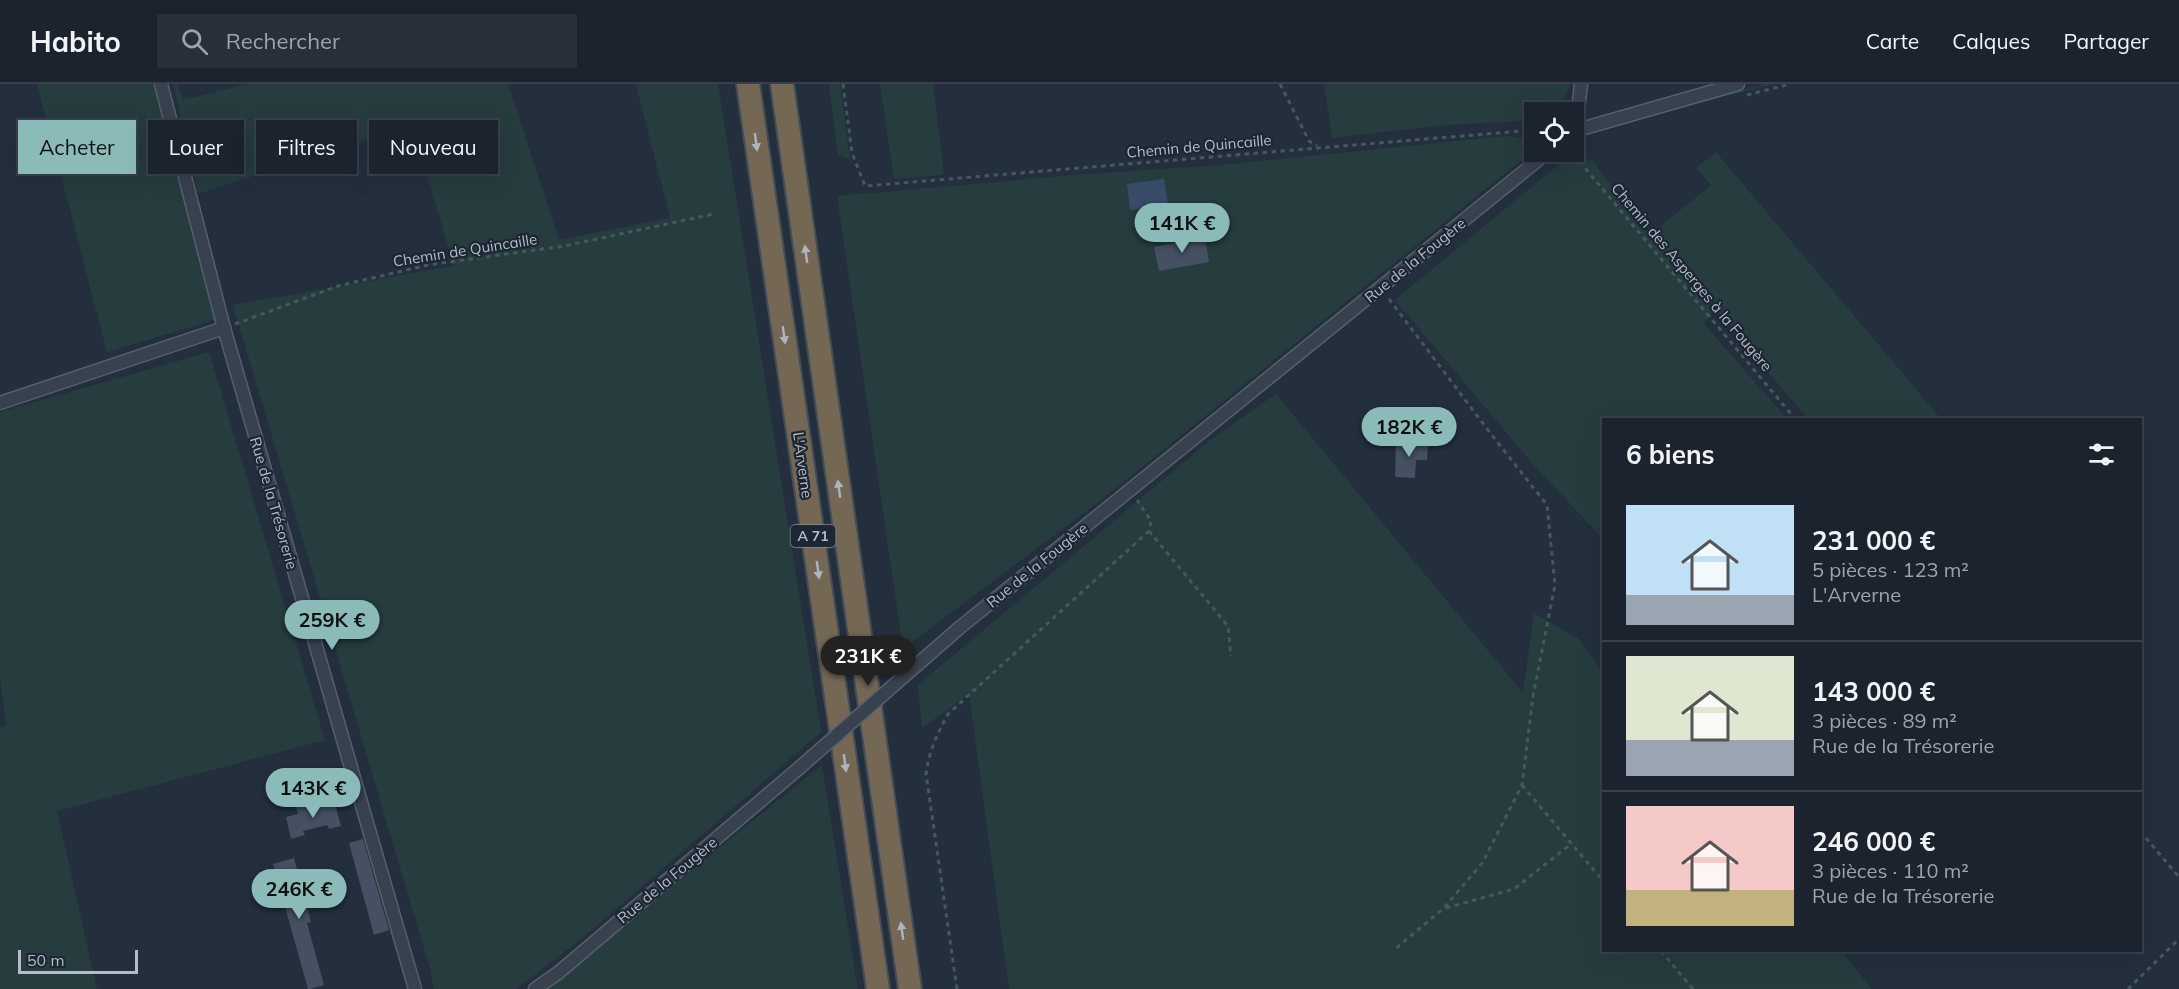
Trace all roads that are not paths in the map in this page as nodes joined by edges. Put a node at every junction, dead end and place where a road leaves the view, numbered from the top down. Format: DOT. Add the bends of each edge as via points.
graph roads {
  1 [pos="161,84"];
  2 [pos="748,84"];
  3 [pos="782,84"];
  4 [pos="1581,84"];
  5 [pos="1738,84"];
  6 [pos="1579,102"];
  7 [pos="1584,127"];
  8 [pos="1536,162"];
  9 [pos="224,328"];
  10 [pos="0,403"];
  11 [pos="415,989"];
  12 [pos="535,989"];
  13 [pos="878,989"];
  14 [pos="910,989"];
  1 -- 9 [label="street, Rue de la Trésorerie"];
  2 -- 13 [label="highway, L'Arverne / A 71, one-way"];
  14 -- 3 [label="highway, A 71, one-way"];
  4 -- 6 [label="street"];
  5 -- 7 [label="street"];
  8 -- 12 [label="street, Rue de la Fougère, bridge" via="958,628 798,769"];
  9 -- 10 [label="street"];
  9 -- 11 [label="street, Rue de la Trésorerie"];
}
